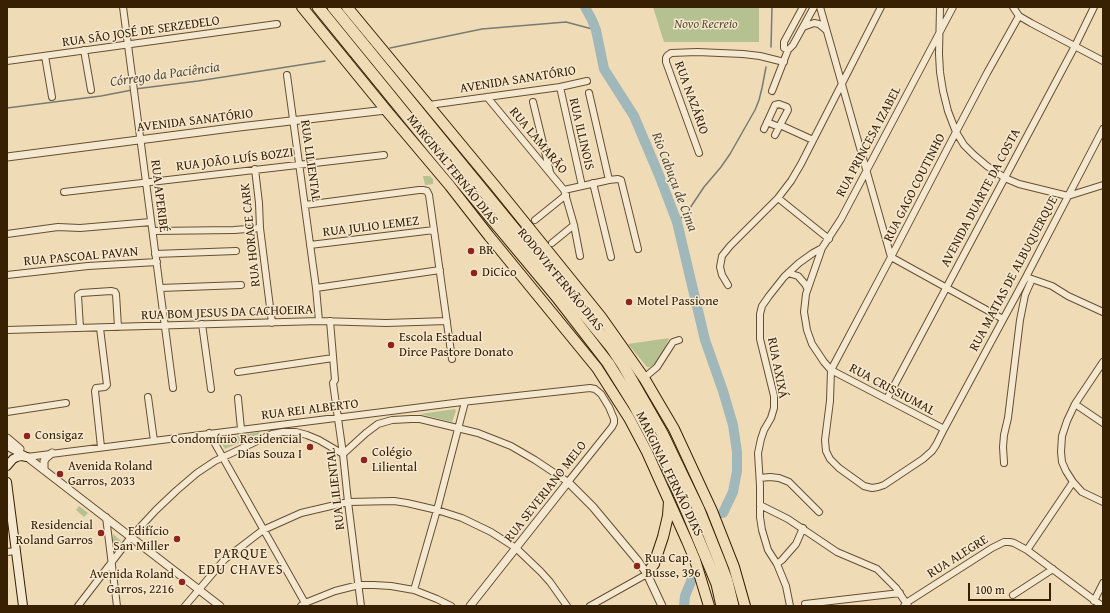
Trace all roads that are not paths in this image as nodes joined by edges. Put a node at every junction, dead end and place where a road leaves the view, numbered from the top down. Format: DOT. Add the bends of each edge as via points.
graph roads {
  1 [pos="123,7"];
  2 [pos="302,7"];
  3 [pos="318,7"];
  4 [pos="333,7"];
  5 [pos="348,7"];
  6 [pos="803,7"];
  7 [pos="814,7"];
  8 [pos="820,7"];
  9 [pos="881,7"];
  10 [pos="940,7"];
  11 [pos="953,7"];
  12 [pos="1013,7"];
  13 [pos="1094,7"];
  14 [pos="1019,16"];
  15 [pos="277,24"];
  16 [pos="803,27"];
  17 [pos="826,30"];
  18 [pos="940,32"];
  19 [pos="128,44"];
  20 [pos="1075,46"];
  21 [pos="84,50"];
  22 [pos="788,50"];
  23 [pos="45,56"];
  24 [pos="7,61"];
  25 [pos="1103,61"];
  26 [pos="784,62"];
  27 [pos="287,75"];
  28 [pos="587,82"];
  29 [pos="842,83"];
  30 [pos="560,87"];
  31 [pos="91,90"];
  32 [pos="772,91"];
  33 [pos="589,93"];
  34 [pos="52,97"];
  35 [pos="487,98"];
  36 [pos="534,102"];
  37 [pos="429,105"];
  38 [pos="386,110"];
  39 [pos="293,121"];
  40 [pos="767,122"];
  41 [pos="780,126"];
  42 [pos="764,129"];
  43 [pos="1103,129"];
  44 [pos="956,132"];
  45 [pos="775,135"];
  46 [pos="141,140"];
  47 [pos="813,140"];
  48 [pos="699,152"];
  49 [pos="384,154"];
  50 [pos="7,157"];
  51 [pos="299,164"];
  52 [pos="255,169"];
  53 [pos="867,171"];
  54 [pos="550,173"];
  55 [pos="1005,178"];
  56 [pos="609,180"];
  57 [pos="146,182"];
  58 [pos="593,183"];
  59 [pos="1103,185"];
  60 [pos="582,186"];
  61 [pos="64,192"];
  62 [pos="565,193"];
  63 [pos="1068,196"];
  64 [pos="778,198"];
  65 [pos="305,205"];
  66 [pos="535,220"];
  67 [pos="151,222"];
  68 [pos="574,225"];
  69 [pos="260,228"];
  70 [pos="434,230"];
  71 [pos="152,231"];
  72 [pos="7,234"];
  73 [pos="829,239"];
  74 [pos="552,242"];
  75 [pos="310,246"];
  76 [pos="638,248"];
  77 [pos="822,248"];
  78 [pos="236,251"];
  79 [pos="156,254"];
  80 [pos="580,256"];
  81 [pos="611,257"];
  82 [pos="891,257"];
  83 [pos="157,262"];
  84 [pos="440,270"];
  85 [pos="788,273"];
  86 [pos="7,275"];
  87 [pos="1029,278"];
  88 [pos="241,285"];
  89 [pos="728,285"];
  90 [pos="946,287"];
  91 [pos="160,288"];
  92 [pos="316,288"];
  93 [pos="807,288"];
  94 [pos="1103,312"];
  95 [pos="1003,319"];
  96 [pos="319,321"];
  97 [pos="330,321"];
  98 [pos="447,321"];
  99 [pos="272,322"];
  100 [pos="202,324"];
  101 [pos="164,325"];
  102 [pos="118,327"];
  103 [pos="80,328"];
  104 [pos="100,328"];
  105 [pos="7,330"];
  106 [pos="679,340"];
  107 [pos="333,358"];
  108 [pos="452,359"];
  109 [pos="1103,362"];
  110 [pos="831,370"];
  111 [pos="238,372"];
  112 [pos="644,378"];
  113 [pos="173,388"];
  114 [pos="211,389"];
  115 [pos="595,389"];
  116 [pos="148,397"];
  117 [pos="238,398"];
  118 [pos="887,399"];
  119 [pos="466,402"];
  120 [pos="66,403"];
  121 [pos="1075,404"];
  122 [pos="7,412"];
  123 [pos="338,418"];
  124 [pos="1103,423"];
  125 [pos="458,428"];
  126 [pos="241,429"];
  127 [pos="944,429"];
  128 [pos="209,434"];
  129 [pos="7,438"];
  130 [pos="154,440"];
  131 [pos="7,446"];
  132 [pos="101,447"];
  133 [pos="52,454"];
  134 [pos="344,454"];
  135 [pos="27,457"];
  136 [pos="222,457"];
  137 [pos="1004,463"];
  138 [pos="7,466"];
  139 [pos="44,470"];
  140 [pos="760,478"];
  141 [pos="7,482"];
  142 [pos="568,482"];
  143 [pos="1073,482"];
  144 [pos="669,501"];
  145 [pos="348,502"];
  146 [pos="1103,502"];
  147 [pos="760,505"];
  148 [pos="437,510"];
  149 [pos="819,512"];
  150 [pos="106,517"];
  151 [pos="803,528"];
  152 [pos="264,530"];
  153 [pos="131,537"];
  154 [pos="516,548"];
  155 [pos="1027,550"];
  156 [pos="16,551"];
  157 [pos="7,552"];
  158 [pos="112,563"];
  159 [pos="776,564"];
  160 [pos="1053,569"];
  161 [pos="647,574"];
  162 [pos="1103,583"];
  163 [pos="359,585"];
  164 [pos="198,589"];
  165 [pos="414,590"];
  166 [pos="900,593"];
  167 [pos="1013,595"];
  168 [pos="1094,601"];
  169 [pos="303,604"];
  170 [pos="805,604"];
  171 [pos="906,605"];
  172 [pos="23,606"];
  173 [pos="78,606"];
  174 [pos="117,606"];
  175 [pos="185,606"];
  176 [pos="220,606"];
  177 [pos="361,606"];
  178 [pos="451,606"];
  179 [pos="470,606"];
  180 [pos="567,606"];
  181 [pos="590,606"];
  182 [pos="662,606"];
  183 [pos="709,606"];
  184 [pos="722,606"];
  185 [pos="733,606"];
  186 [pos="745,606"];
  187 [pos="790,606"];
  188 [pos="1102,606"];
  1 -- 19 [label="street, RUA APERIBÉ"];
  2 -- 38 [label="highway, MARGINAL FERNÃO DIAS"];
  3 -- 184 [label="highway, RODOVIA FERNÃO DIAS" via="557,297 608,363 668,468 717,584"];
  4 -- 185 [label="highway, RODOVIA FERNÃO DIAS" via="611,347 662,433 721,565"];
  5 -- 37 [label="highway, MARGINAL FERNÃO DIAS"];
  6 -- 22 [label="street" via="784,42 784,48"];
  7 -- 16 [label="street"];
  8 -- 17 [label="street"];
  9 -- 29 [label="street"];
  10 -- 18 [label="street"];
  11 -- 18 [label="street, RUA PRINCESA IZABEL"];
  12 -- 14 [label="street"];
  13 -- 20 [label="street, AVENIDA DUARTE DA COSTA"];
  14 -- 20 [label="street"];
  14 -- 44 [label="street, RUA GAGO COUTINHO"];
  15 -- 19 [label="street, RUA SÃO JOSÉ DE SERZEDELO"];
  16 -- 17 [label="street" via="814,23"];
  16 -- 22 [label="street" via="793,46"];
  17 -- 29 [label="street"];
  18 -- 44 [label="street" via="939,54 943,92"];
  18 -- 53 [label="street, RUA PRINCESA IZABEL"];
  19 -- 21 [label="street, RUA SÃO JOSÉ DE SERZEDELO"];
  19 -- 46 [label="street, RUA APERIBÉ"];
  20 -- 25 [label="street"];
  20 -- 55 [label="street, AVENIDA DUARTE DA COSTA"];
  21 -- 23 [label="street, RUA SÃO JOSÉ DE SERZEDELO"];
  21 -- 31 [label="street"];
  22 -- 26 [label="street"];
  23 -- 24 [label="street, RUA SÃO JOSÉ DE SERZEDELO"];
  23 -- 34 [label="street"];
  26 -- 32 [label="street"];
  26 -- 48 [label="street, RUA NAZÁRIO" via="743,54 697,52 671,53 667,56 666,62"];
  27 -- 39 [label="street, RUA LILIENTAL"];
  28 -- 30 [label="street, AVENIDA SANATÓRIO"];
  29 -- 47 [label="street"];
  29 -- 53 [label="street"];
  30 -- 35 [label="street, AVENIDA SANATÓRIO"];
  30 -- 60 [label="street, RUA ILLINOIS"];
  33 -- 56 [label="street"];
  35 -- 37 [label="street, AVENIDA SANATÓRIO"];
  35 -- 54 [label="street, RUA LAMARÃO"];
  36 -- 54 [label="street"];
  37 -- 112 [label="highway, MARGINAL FERNÃO DIAS" via="601,318"];
  38 -- 39 [label="street, AVENIDA SANATÓRIO"];
  38 -- 144 [label="highway, MARGINAL FERNÃO DIAS" via="597,368 629,418"];
  39 -- 46 [label="street, AVENIDA SANATÓRIO"];
  39 -- 51 [label="street, RUA LILIENTAL"];
  40 -- 41 [label="street"];
  40 -- 41 [label="street" via="775,105 779,104 788,110"];
  40 -- 42 [label="street"];
  41 -- 45 [label="street"];
  41 -- 47 [label="street"];
  43 -- 63 [label="street, RUA MATIAS DE ALBUQUERQUE"];
  44 -- 55 [label="street" via="964,146"];
  44 -- 82 [label="street, RUA GAGO COUTINHO"];
  46 -- 50 [label="street, AVENIDA SANATÓRIO"];
  46 -- 57 [label="street, RUA APERIBÉ"];
  47 -- 64 [label="street" via="791,181"];
  49 -- 51 [label="street, RUA JOÃO LUÍS BOZZI"];
  51 -- 52 [label="street, RUA JOÃO LUÍS BOZZI"];
  51 -- 65 [label="street, RUA LILIENTAL"];
  52 -- 57 [label="street, RUA JOÃO LUÍS BOZZI"];
  52 -- 69 [label="street, RUA HORACE CARK"];
  53 -- 73 [label="street, RUA PRINCESA IZABEL"];
  53 -- 82 [label="street"];
  54 -- 62 [label="street, RUA LAMARÃO"];
  55 -- 63 [label="street"];
  55 -- 90 [label="street, AVENIDA DUARTE DA COSTA"];
  56 -- 58 [label="street, RUA LAMARÃO"];
  56 -- 76 [label="street, RUA LAMARÃO" via="618,179 622,182"];
  57 -- 61 [label="street, RUA JOÃO LUÍS BOZZI"];
  57 -- 67 [label="street, RUA APERIBÉ"];
  58 -- 60 [label="street, RUA LAMARÃO"];
  58 -- 81 [label="street"];
  59 -- 63 [label="street"];
  60 -- 62 [label="street, RUA LAMARÃO"];
  62 -- 66 [label="street"];
  62 -- 68 [label="street"];
  63 -- 87 [label="street, RUA MATIAS DE ALBUQUERQUE"];
  64 -- 73 [label="street"];
  64 -- 89 [label="street" via="722,256 720,266"];
  65 -- 70 [label="street" via="425,190 429,195"];
  65 -- 75 [label="street, RUA LILIENTAL"];
  67 -- 71 [label="street, RUA APERIBÉ"];
  67 -- 72 [label="street" via="80,228 58,227"];
  68 -- 74 [label="street"];
  68 -- 80 [label="street"];
  69 -- 71 [label="street"];
  69 -- 99 [label="street, RUA HORACE CARK"];
  70 -- 75 [label="street, RUA JULIO LEMEZ"];
  70 -- 84 [label="street"];
  71 -- 79 [label="street, RUA APERIBÉ"];
  73 -- 77 [label="street, RUA PRINCESA IZABEL"];
  75 -- 92 [label="street, RUA LILIENTAL"];
  77 -- 85 [label="street, RUA AXIXÁ"];
  77 -- 93 [label="street, RUA PRINCESA IZABEL"];
  78 -- 79 [label="street"];
  79 -- 83 [label="street, RUA APERIBÉ"];
  82 -- 90 [label="street"];
  82 -- 110 [label="street, RUA GAGO COUTINHO"];
  83 -- 86 [label="street, RUA PASCOAL PAVAN"];
  83 -- 91 [label="street, RUA APERIBÉ"];
  84 -- 92 [label="street"];
  84 -- 98 [label="street"];
  85 -- 93 [label="street" via="798,276"];
  85 -- 140 [label="street, RUA AXIXÁ" via="777,284 762,306 760,314 760,339 774,396 774,408 760,445"];
  87 -- 94 [label="street" via="1052,286"];
  87 -- 95 [label="street, RUA MATIAS DE ALBUQUERQUE"];
  87 -- 137 [label="street" via="1020,320 1004,435"];
  88 -- 91 [label="street"];
  90 -- 95 [label="street"];
  90 -- 118 [label="street, AVENIDA DUARTE DA COSTA"];
  91 -- 101 [label="street, RUA APERIBÉ"];
  92 -- 96 [label="street, RUA LILIENTAL"];
  93 -- 110 [label="street, RUA PRINCESA IZABEL" via="804,312 807,330 817,353"];
  95 -- 127 [label="street, RUA MATIAS DE ALBUQUERQUE"];
  96 -- 97 [label="street, RUA BOM JESUS DA CACHOEIRA"];
  96 -- 99 [label="street, RUA BOM JESUS DA CACHOEIRA"];
  97 -- 98 [label="street, RUA BOM JESUS DA CACHOEIRA"];
  97 -- 107 [label="street, RUA LILIENTAL"];
  98 -- 108 [label="street"];
  99 -- 100 [label="street, RUA BOM JESUS DA CACHOEIRA"];
  100 -- 101 [label="street, RUA BOM JESUS DA CACHOEIRA"];
  100 -- 114 [label="street"];
  101 -- 102 [label="street, RUA BOM JESUS DA CACHOEIRA"];
  101 -- 113 [label="street, RUA APERIBÉ"];
  102 -- 103 [label="street" via="116,294 111,291 79,294"];
  102 -- 104 [label="street, RUA BOM JESUS DA CACHOEIRA"];
  103 -- 104 [label="street, RUA BOM JESUS DA CACHOEIRA"];
  103 -- 105 [label="street, RUA BOM JESUS DA CACHOEIRA"];
  104 -- 132 [label="street" via="107,384 95,391"];
  106 -- 112 [label="street" via="673,342 656,367"];
  107 -- 111 [label="street"];
  107 -- 123 [label="street, RUA LILIENTAL"];
  109 -- 121 [label="street"];
  110 -- 118 [label="street, RUA CRISSIUMAL"];
  110 -- 127 [label="street, RUA MATIAS DE ALBUQUERQUE" via="826,451 830,459 864,486 872,488 884,485 923,458 936,446"];
  112 -- 186 [label="highway, MARGINAL FERNÃO DIAS" via="674,429 712,511 734,566"];
  115 -- 119 [label="street, RUA REI ALBERTO"];
  115 -- 142 [label="street, RUA SEVERIANO MELO" via="609,407 614,423"];
  116 -- 130 [label="street"];
  117 -- 126 [label="street"];
  118 -- 127 [label="street, RUA CRISSIUMAL"];
  119 -- 123 [label="street, RUA REI ALBERTO"];
  119 -- 125 [label="street"];
  120 -- 122 [label="street"];
  121 -- 124 [label="street"];
  121 -- 143 [label="street" via="1062,436 1060,452 1062,462"];
  123 -- 126 [label="street, RUA REI ALBERTO"];
  123 -- 134 [label="street, RUA LILIENTAL"];
  125 -- 134 [label="street" via="410,418 386,422 371,428"];
  125 -- 142 [label="street" via="512,446"];
  125 -- 148 [label="street"];
  126 -- 128 [label="street, RUA REI ALBERTO"];
  128 -- 130 [label="street, RUA REI ALBERTO"];
  128 -- 136 [label="street"];
  129 -- 135 [label="street"];
  130 -- 132 [label="street, RUA REI ALBERTO"];
  131 -- 135 [label="street"];
  132 -- 133 [label="street, RUA REI ALBERTO"];
  133 -- 135 [label="street, RUA REI ALBERTO"];
  133 -- 139 [label="street" via="44,461"];
  134 -- 136 [label="street" via="308,435 283,432 272,434"];
  134 -- 145 [label="street, RUA LILIENTAL"];
  135 -- 138 [label="main road" via="17,457"];
  135 -- 139 [label="street"];
  136 -- 152 [label="street"];
  136 -- 153 [label="street" via="176,491"];
  139 -- 150 [label="street"];
  140 -- 147 [label="street, RUA AXIXÁ"];
  140 -- 149 [label="street" via="774,477 789,482"];
  141 -- 156 [label="main road"];
  142 -- 154 [label="street, RUA SEVERIANO MELO"];
  142 -- 161 [label="street" via="593,507"];
  143 -- 146 [label="street" via="1082,492"];
  143 -- 155 [label="street"];
  144 -- 161 [label="highway" via="662,538 654,564"];
  144 -- 183 [label="highway, MARGINAL FERNÃO DIAS" via="695,560"];
  145 -- 148 [label="street" via="394,501"];
  145 -- 152 [label="street" via="301,513"];
  145 -- 163 [label="street, RUA LILIENTAL"];
  147 -- 151 [label="street"];
  147 -- 159 [label="street, RUA AXIXÁ" via="762,530 768,550"];
  148 -- 154 [label="street" via="475,524"];
  148 -- 165 [label="street"];
  150 -- 153 [label="street"];
  150 -- 158 [label="street"];
  151 -- 159 [label="street" via="796,544"];
  151 -- 166 [label="street" via="837,552 876,569"];
  152 -- 164 [label="street" via="225,559"];
  152 -- 169 [label="street"];
  153 -- 158 [label="street"];
  153 -- 164 [label="street"];
  154 -- 179 [label="street, RUA SEVERIANO MELO"];
  154 -- 180 [label="street" via="550,582"];
  155 -- 160 [label="street, RUA ALEGRE"];
  155 -- 171 [label="street, RUA ALEGRE" via="1010,542 998,544"];
  156 -- 157 [label="street"];
  156 -- 172 [label="main road"];
  158 -- 173 [label="street"];
  158 -- 174 [label="street"];
  159 -- 187 [label="street, RUA AXIXÁ" via="786,586"];
  160 -- 167 [label="street"];
  160 -- 168 [label="street, RUA ALEGRE"];
  161 -- 181 [label="street"];
  161 -- 182 [label="street"];
  162 -- 168 [label="street"];
  163 -- 165 [label="street"];
  163 -- 169 [label="street" via="329,593"];
  163 -- 177 [label="street, RUA LILIENTAL"];
  164 -- 175 [label="street"];
  164 -- 176 [label="street"];
  165 -- 178 [label="street"];
  166 -- 170 [label="street"];
  166 -- 171 [label="street"];
  168 -- 188 [label="street, RUA ALEGRE"];
}
